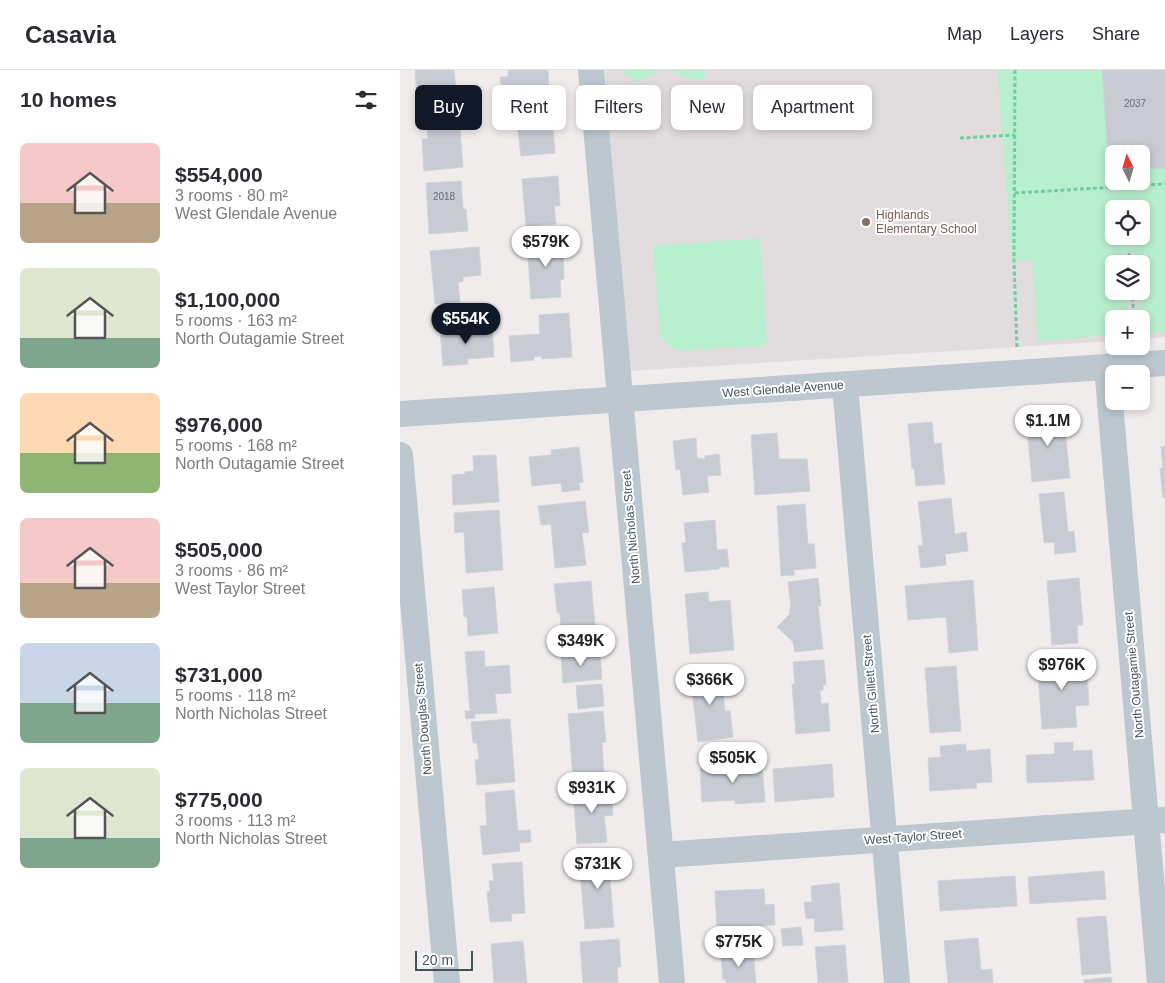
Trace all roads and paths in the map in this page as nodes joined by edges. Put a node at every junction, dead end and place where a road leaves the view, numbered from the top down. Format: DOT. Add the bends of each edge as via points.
graph roads {
  1 [pos="591,70"];
  2 [pos="1015,70"];
  3 [pos="1015,135"];
  4 [pos="960,138"];
  5 [pos="1165,184"];
  6 [pos="1014,193"];
  7 [pos="1017,349"];
  8 [pos="1165,363"];
  9 [pos="1136,365"];
  10 [pos="1105,367"];
  11 [pos="845,385"];
  12 [pos="620,400"];
  13 [pos="1112,410"];
  14 [pos="400,414"];
  15 [pos="400,455"];
  16 [pos="1156,820"];
  17 [pos="885,839"];
  18 [pos="661,854"];
  19 [pos="447,983"];
  20 [pos="672,983"];
  21 [pos="897,983"];
  22 [pos="1160,983"];
  1 -- 12 [label="street, North Nicholas Street"];
  2 -- 3 [label="path"];
  3 -- 4 [label="path"];
  3 -- 6 [label="path"];
  5 -- 6 [label="path"];
  6 -- 7 [label="path"];
  8 -- 9 [label="street, West Glendale Avenue"];
  10 -- 11 [label="street, West Glendale Avenue"];
  11 -- 12 [label="street, West Glendale Avenue"];
  11 -- 17 [label="street, North Gillett Street"];
  12 -- 14 [label="street, West Glendale Avenue"];
  12 -- 18 [label="street, North Nicholas Street"];
  13 -- 16 [label="street, North Outagamie Street"];
  15 -- 19 [label="street, North Douglas Street"];
  16 -- 17 [label="street, West Taylor Street"];
  16 -- 22 [label="street, North Outagamie Street"];
  17 -- 18 [label="street, West Taylor Street"];
  17 -- 21 [label="street, North Gillett Street"];
  18 -- 20 [label="street, North Nicholas Street"];
}
